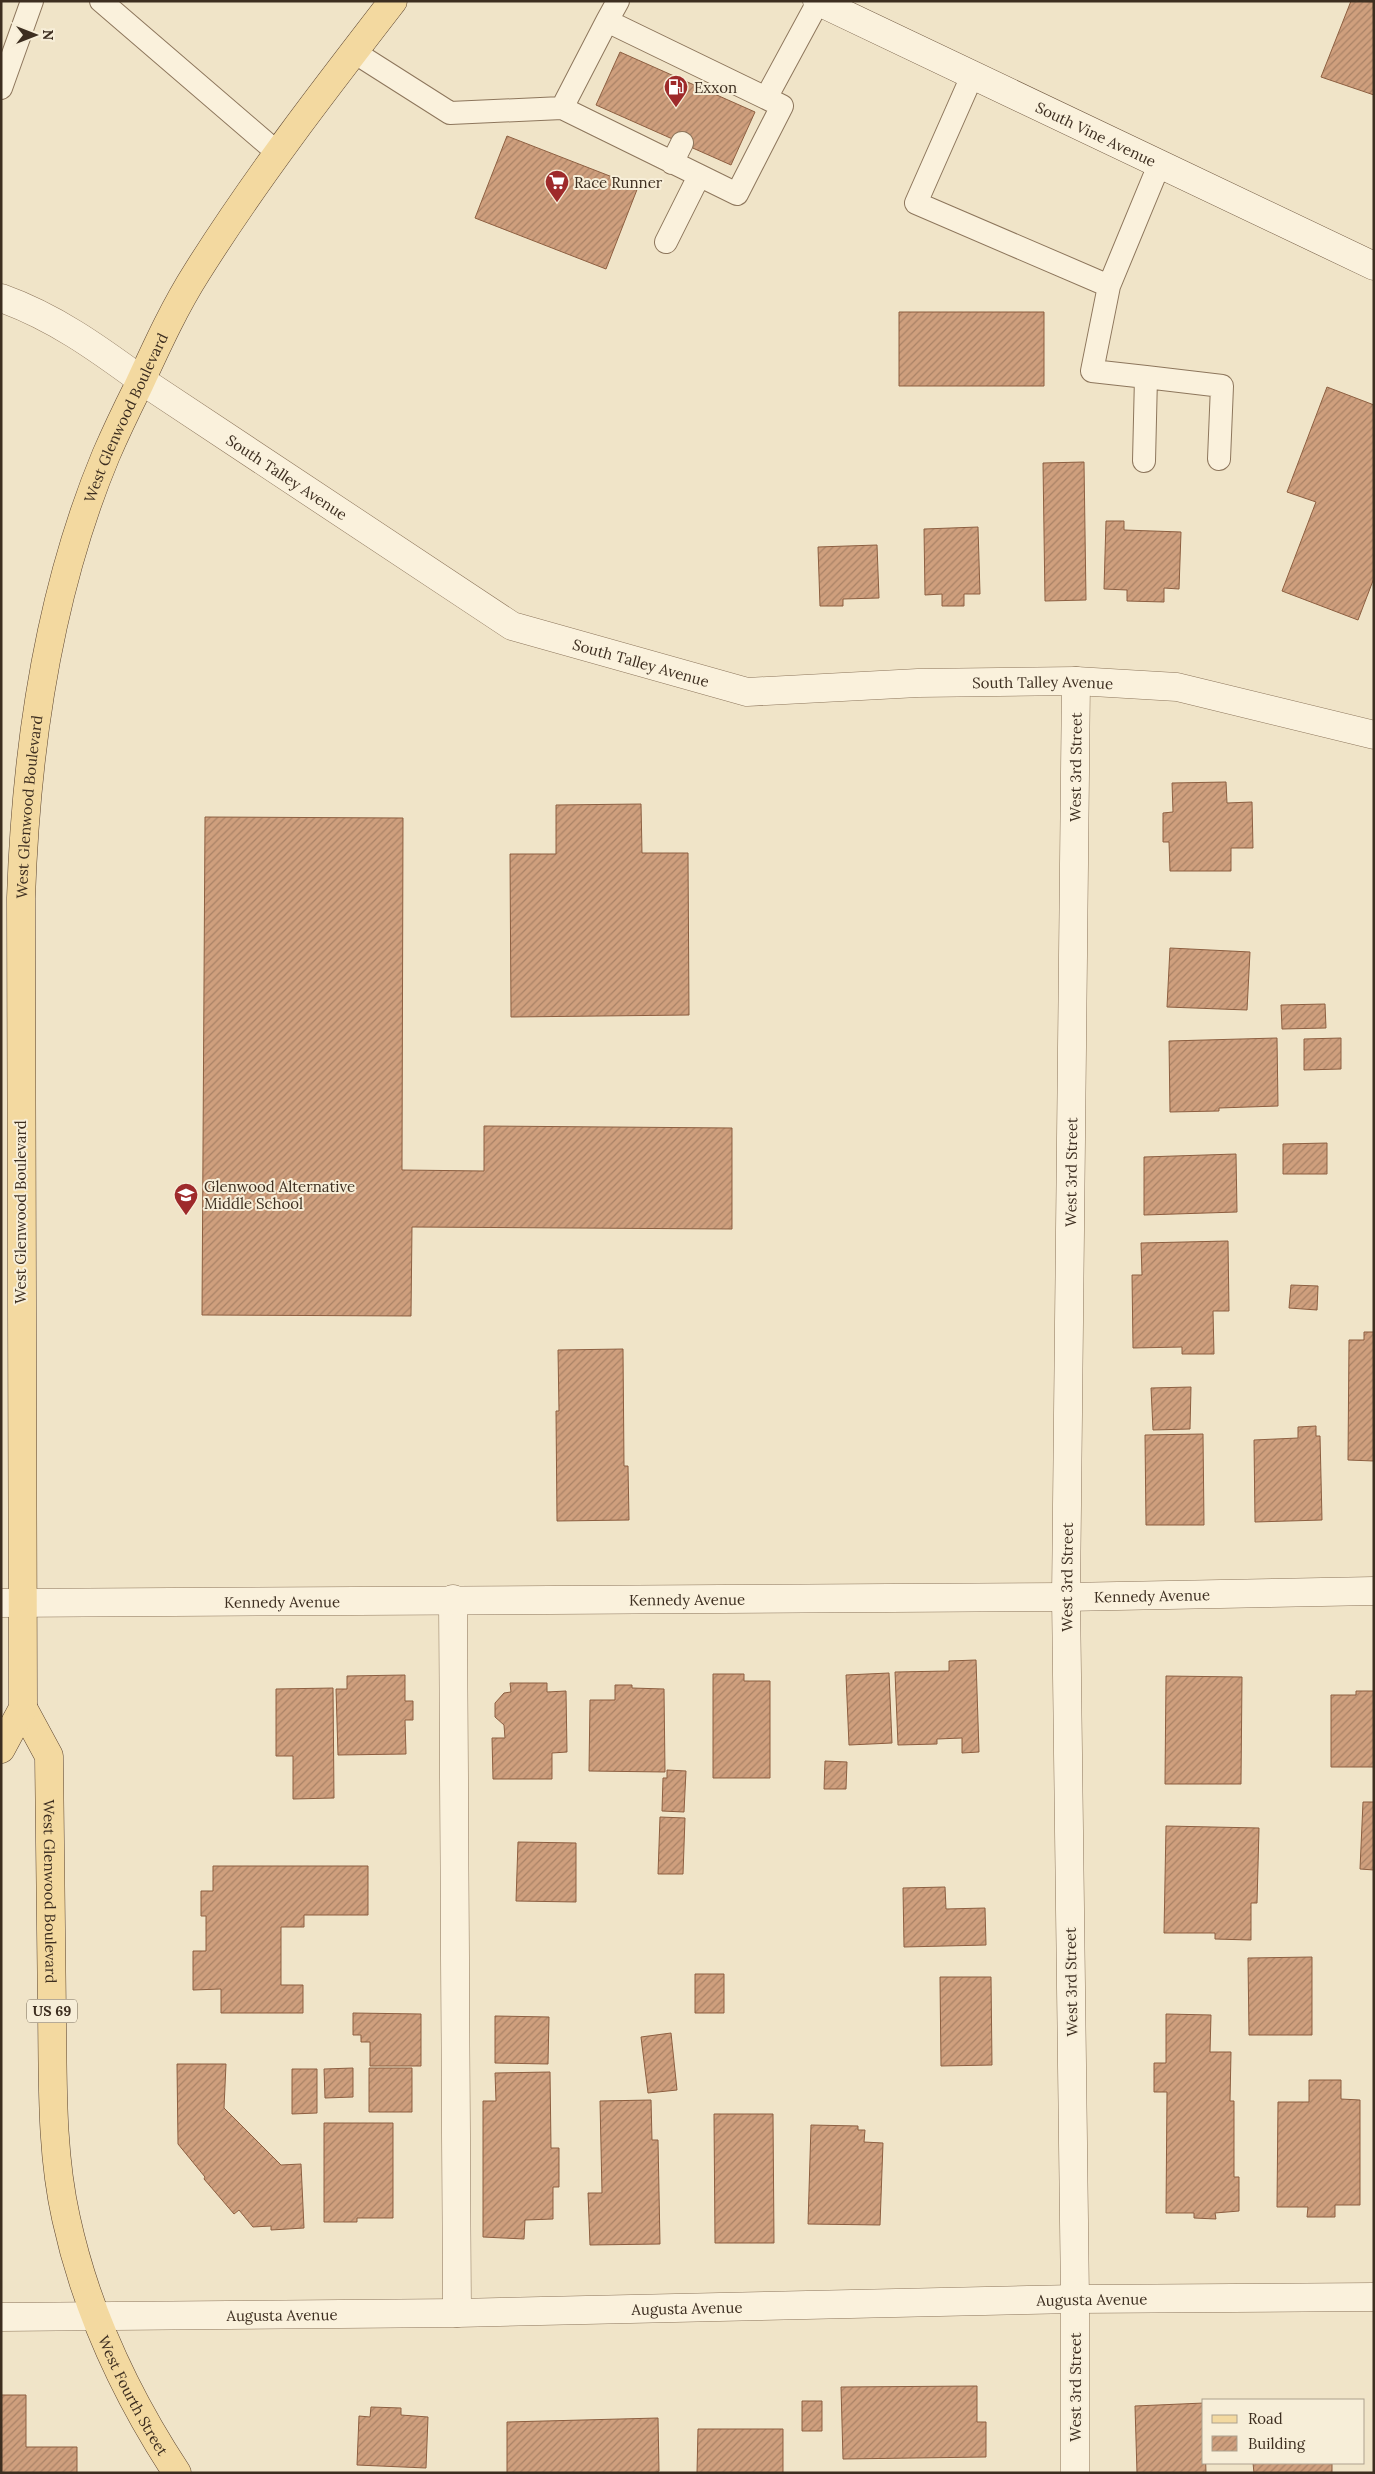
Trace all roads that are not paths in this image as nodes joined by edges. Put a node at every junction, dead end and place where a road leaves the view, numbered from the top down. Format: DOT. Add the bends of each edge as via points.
graph roads {
  1 [pos="32,1"];
  2 [pos="101,1"];
  3 [pos="393,1"];
  4 [pos="618,1"];
  5 [pos="818,2"];
  6 [pos="607,21"];
  7 [pos="354,52"];
  8 [pos="972,76"];
  9 [pos="1,88"];
  10 [pos="766,98"];
  11 [pos="562,108"];
  12 [pos="279,154"];
  13 [pos="1158,165"];
  14 [pos="699,176"];
  15 [pos="666,242"];
  16 [pos="1374,266"];
  17 [pos="1109,286"];
  18 [pos="1,298"];
  19 [pos="1146,377"];
  20 [pos="141,380"];
  21 [pos="1220,459"];
  22 [pos="1144,461"];
  23 [pos="1076,681"];
  24 [pos="1374,735"];
  25 [pos="1374,1591"];
  26 [pos="1066,1597"];
  27 [pos="453,1599"];
  28 [pos="12,1603"];
  29 [pos="23,1708"];
  30 [pos="1,1749"];
  31 [pos="1374,2297"];
  32 [pos="1075,2299"];
  33 [pos="458,2312"];
  34 [pos="94,2316"];
  35 [pos="1,2317"];
  36 [pos="177,2473"];
  37 [pos="1074,2473"];
  1 -- 9 [label="lane"];
  2 -- 12 [label="lane"];
  3 -- 7 [label="main road, West Glenwood Boulevard / US 69"];
  4 -- 6 [label="lane"];
  5 -- 8 [label="street, South Vine Avenue"];
  5 -- 10 [label="lane"];
  6 -- 10 [label="lane" via="662,59 713,83"];
  6 -- 11 [label="lane"];
  7 -- 11 [label="lane" via="450,113"];
  7 -- 12 [label="main road, West Glenwood Boulevard / US 69"];
  8 -- 13 [label="street, South Vine Avenue"];
  8 -- 17 [label="lane" via="916,203"];
  10 -- 14 [label="lane" via="782,106 737,194"];
  11 -- 14 [label="lane" via="628,130 677,153"];
  12 -- 20 [label="main road, West Glenwood Boulevard / US 69" via="196,273"];
  13 -- 16 [label="street, South Vine Avenue"];
  13 -- 17 [label="lane"];
  14 -- 15 [label="lane"];
  17 -- 19 [label="lane" via="1092,371"];
  18 -- 20 [label="street, South Talley Avenue" via="60,324"];
  19 -- 21 [label="lane" via="1222,386"];
  19 -- 22 [label="lane"];
  20 -- 23 [label="street, South Talley Avenue" via="512,626 747,692 918,683"];
  20 -- 28 [label="main road, West Glenwood Boulevard / US 69" via="106,456 66,576 37,707 23,836"];
  23 -- 24 [label="street, South Talley Avenue" via="1177,686"];
  23 -- 26 [label="street, West 3rd Street"];
  25 -- 26 [label="street, Kennedy Avenue"];
  26 -- 27 [label="street, Kennedy Avenue"];
  26 -- 32 [label="street, West 3rd Street"];
  27 -- 28 [label="street, Kennedy Avenue"];
  27 -- 33 [label="street"];
  28 -- 29 [label="main road, West Glenwood Boulevard / US 69"];
  29 -- 30 [label="main road, West Glenwood Boulevard / US 69"];
  29 -- 34 [label="main road, West Glenwood Boulevard / US 69" via="49,1756 56,2157 66,2217"];
  31 -- 32 [label="street, Augusta Avenue"];
  32 -- 33 [label="street, Augusta Avenue"];
  32 -- 37 [label="street, West 3rd Street"];
  33 -- 34 [label="street, Augusta Avenue"];
  34 -- 35 [label="street, Augusta Avenue"];
  34 -- 36 [label="main road, West Fourth Street / US 69" via="121,2377"];
}
